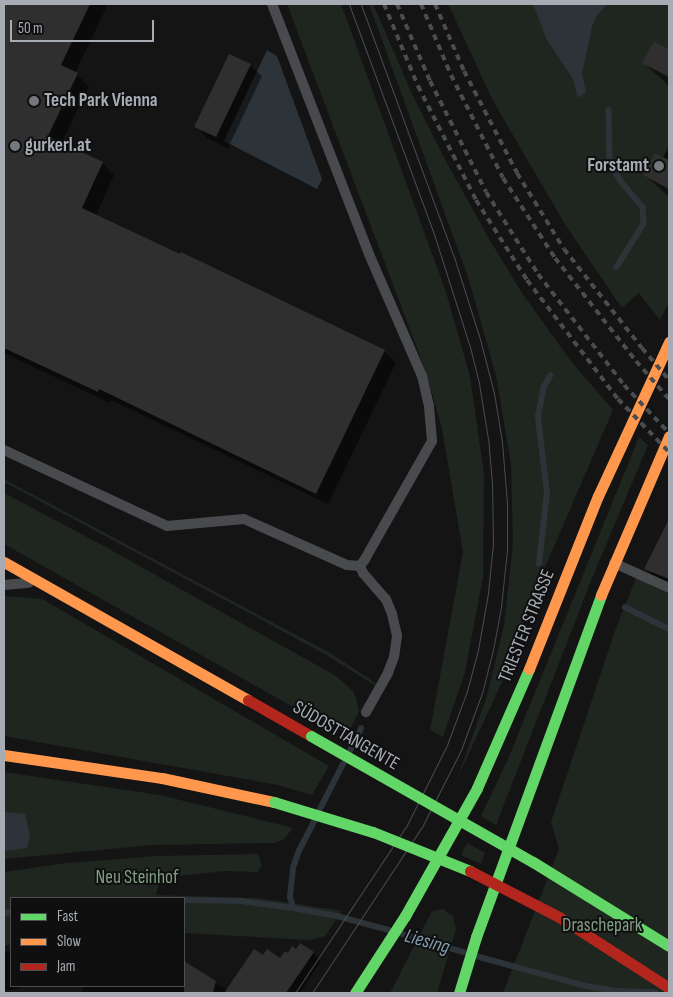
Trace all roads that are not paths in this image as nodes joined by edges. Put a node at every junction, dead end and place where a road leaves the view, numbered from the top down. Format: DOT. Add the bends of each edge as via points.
graph roads {
  1 [pos="272,4"];
  2 [pos="669,342"];
  3 [pos="669,436"];
  4 [pos="4,450"];
  5 [pos="4,562"];
  6 [pos="614,563"];
  7 [pos="360,566"];
  8 [pos="40,582"];
  9 [pos="4,585"];
  10 [pos="669,588"];
  11 [pos="366,712"];
  12 [pos="4,747"];
  13 [pos="4,755"];
  14 [pos="18,757"];
  15 [pos="669,946"];
  16 [pos="669,988"];
  17 [pos="356,993"];
  18 [pos="459,993"];
  1 -- 7 [label="lane" via="369,254 422,376 429,406 432,441"];
  2 -- 17 [label="main road, TRIESTER STRASSE" via="598,496 478,788 405,916"];
  3 -- 6 [label="main road"];
  4 -- 7 [label="lane" via="168,526 244,519 347,565"];
  5 -- 8 [label="main road, SÜDOSTTANGENTE"];
  6 -- 10 [label="lane"];
  6 -- 18 [label="main road" via="476,937"];
  7 -- 11 [label="lane" via="386,599 397,636 388,673"];
  8 -- 9 [label="lane"];
  8 -- 15 [label="main road, SÜDOSTTANGENTE, bridge" via="533,862"];
  12 -- 14 [label="lane"];
  13 -- 14 [label="main road"];
  14 -- 16 [label="main road, bridge" via="162,778 274,802 373,832 470,871 560,917"];
}
